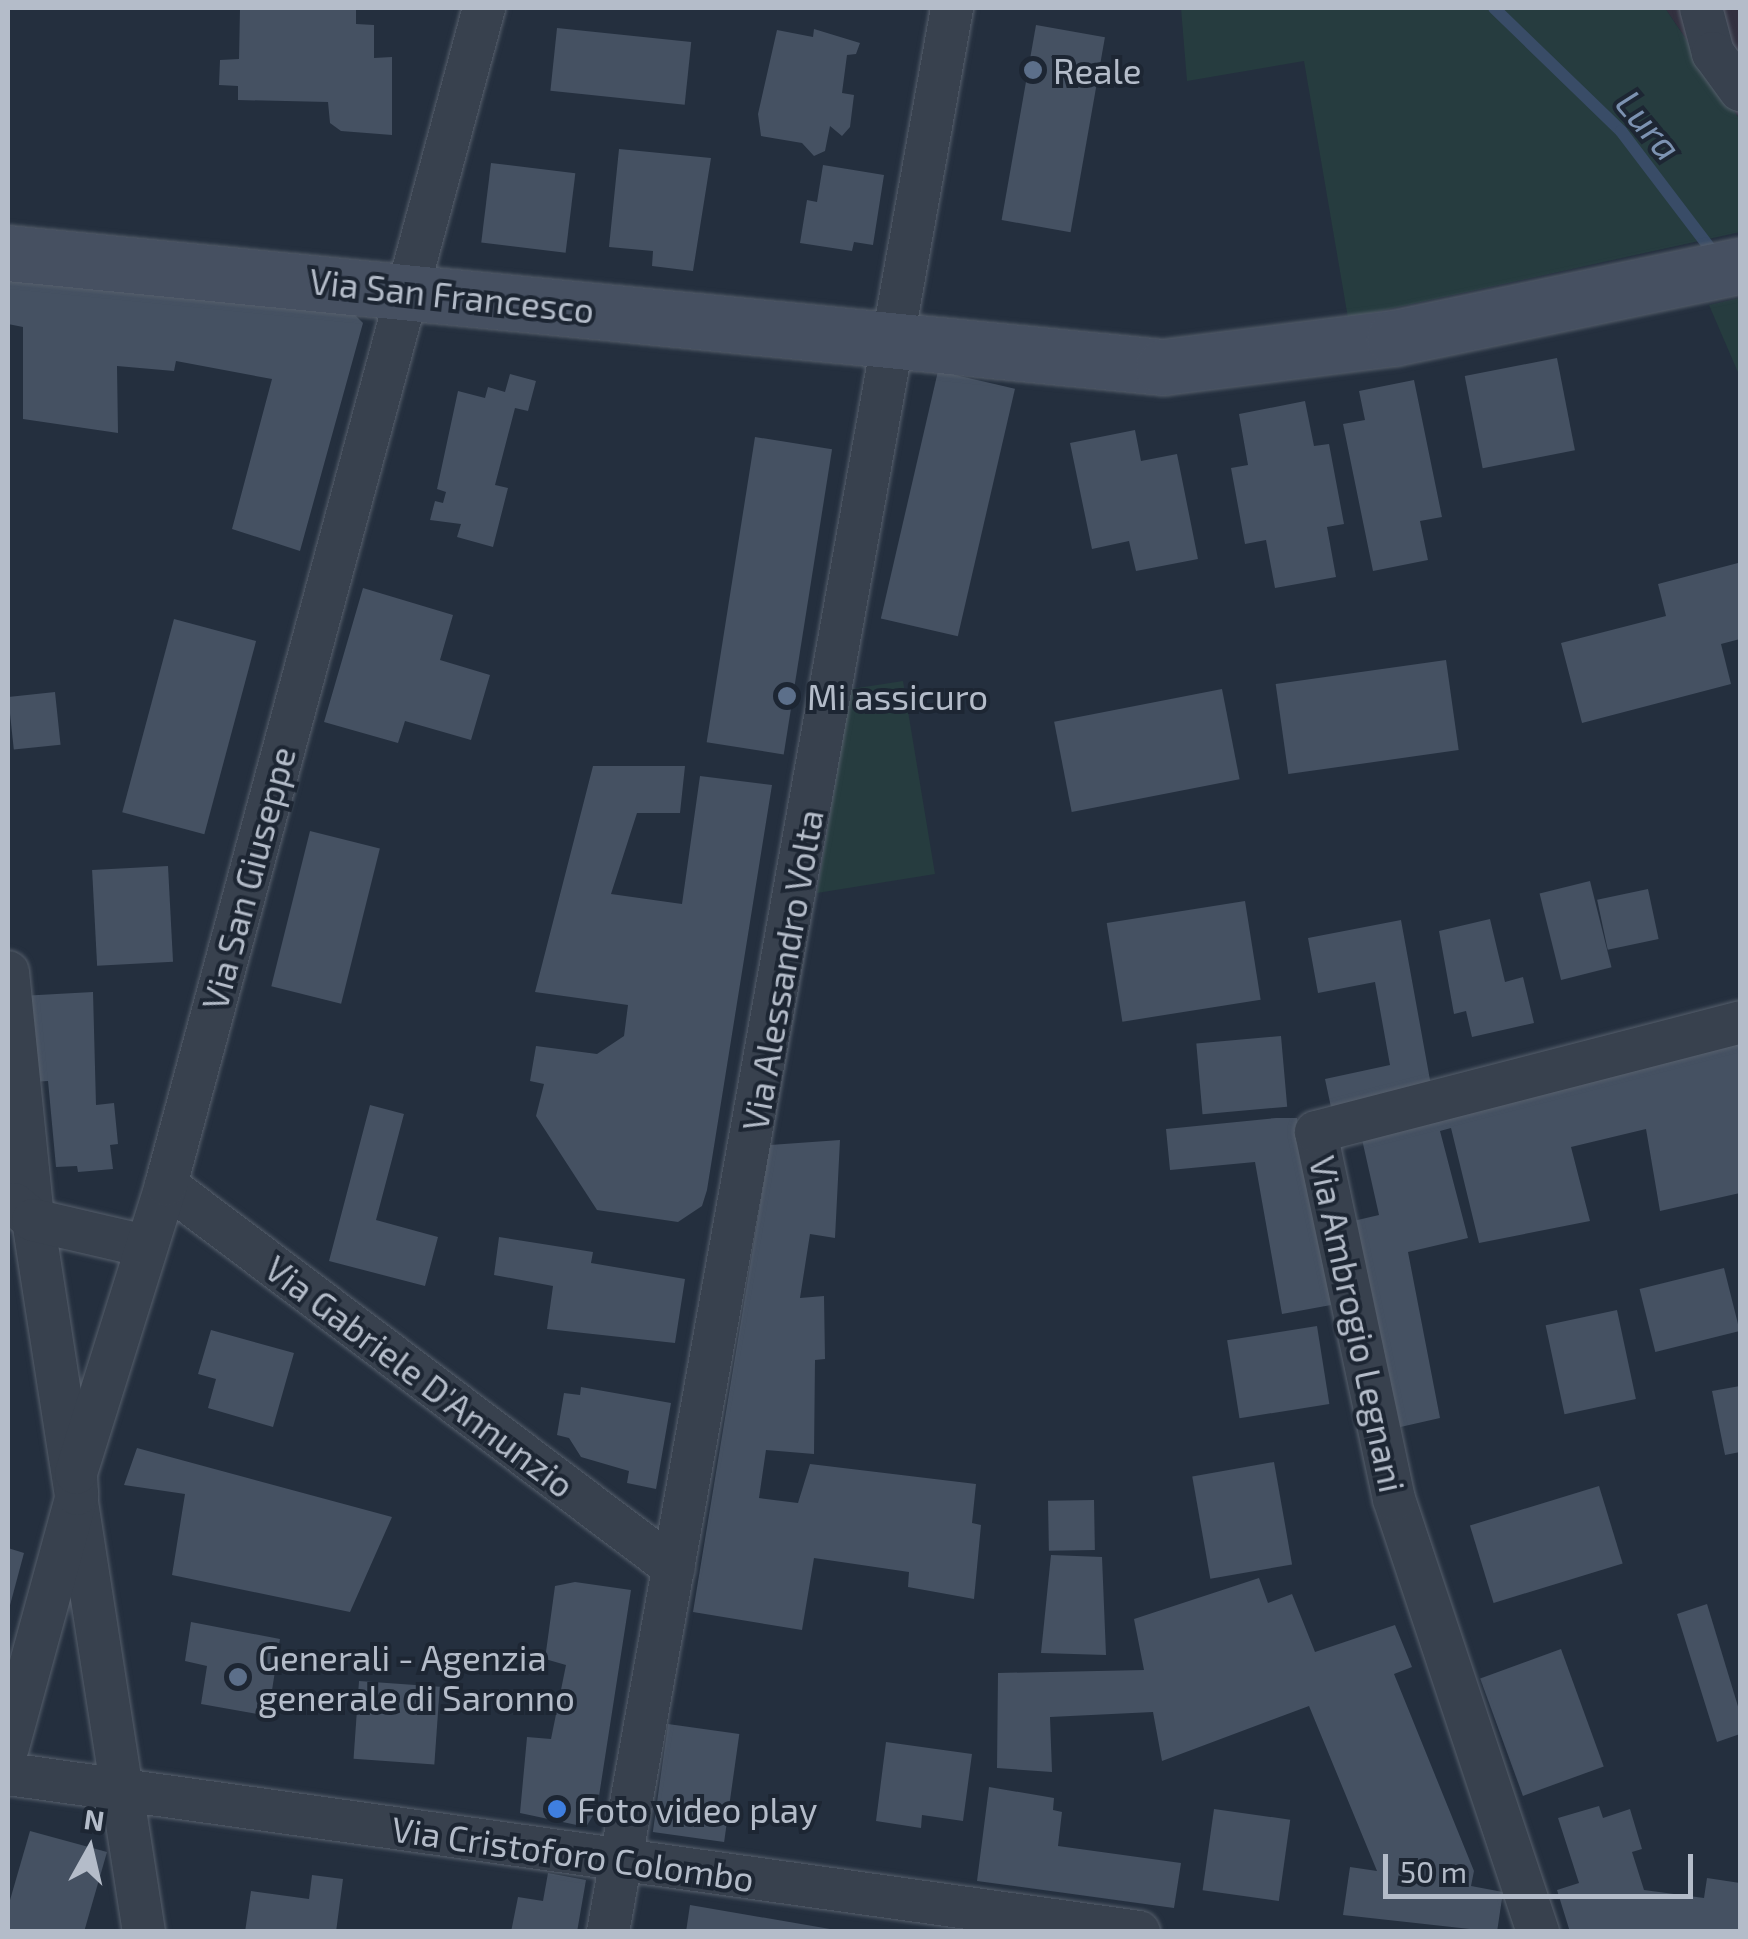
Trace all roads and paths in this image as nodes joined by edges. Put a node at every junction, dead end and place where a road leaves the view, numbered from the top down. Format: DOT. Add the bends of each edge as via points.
graph roads {
  1 [pos="484,8"];
  2 [pos="952,8"];
  3 [pos="1702,8"];
  4 [pos="1740,90"];
  5 [pos="8,252"];
  6 [pos="1740,266"];
  7 [pos="407,290"];
  8 [pos="897,341"];
  9 [pos="8,972"];
  10 [pos="1740,1022"];
  11 [pos="166,1185"];
  12 [pos="20,1209"];
  13 [pos="145,1246"];
  14 [pos="76,1473"];
  15 [pos="674,1568"];
  16 [pos="8,1747"];
  17 [pos="8,1774"];
  18 [pos="123,1791"];
  19 [pos="620,1859"];
  20 [pos="928,1916"];
  21 [pos="144,1932"];
  22 [pos="608,1932"];
  23 [pos="1139,1932"];
  24 [pos="1538,1932"];
  1 -- 7 [label="street, Via San Giuseppe"];
  2 -- 8 [label="street, Via Alessandro Volta"];
  3 -- 4 [label="street" via="1713,53"];
  5 -- 7 [label="street, Via San Francesco"];
  6 -- 8 [label="street, Via San Francesco" via="1394,338 1164,367"];
  7 -- 8 [label="street, Via San Francesco"];
  7 -- 11 [label="street, Via San Giuseppe"];
  8 -- 15 [label="street, Via Alessandro Volta"];
  9 -- 12 [label="street"];
  10 -- 24 [label="street, Via Ambrogio Legnani" via="1316,1132 1394,1498"];
  11 -- 13 [label="street, Via San Giuseppe"];
  11 -- 15 [label="street, Via Gabriele D'Annunzio"];
  12 -- 13 [label="street"];
  12 -- 14 [label="street"];
  13 -- 14 [label="street, Via San Giuseppe"];
  14 -- 16 [label="street, Via San Giuseppe" via="77,1494"];
  14 -- 18 [label="street"];
  15 -- 19 [label="street, Via Alessandro Volta"];
  17 -- 18 [label="street, Via Cristoforo Colombo"];
  18 -- 19 [label="street, Via Cristoforo Colombo"];
  18 -- 21 [label="street"];
  19 -- 20 [label="street, Via Cristoforo Colombo"];
  19 -- 22 [label="street, Via Alessandro Volta"];
  20 -- 23 [label="street, Via Cristoforo Colombo"];
}
